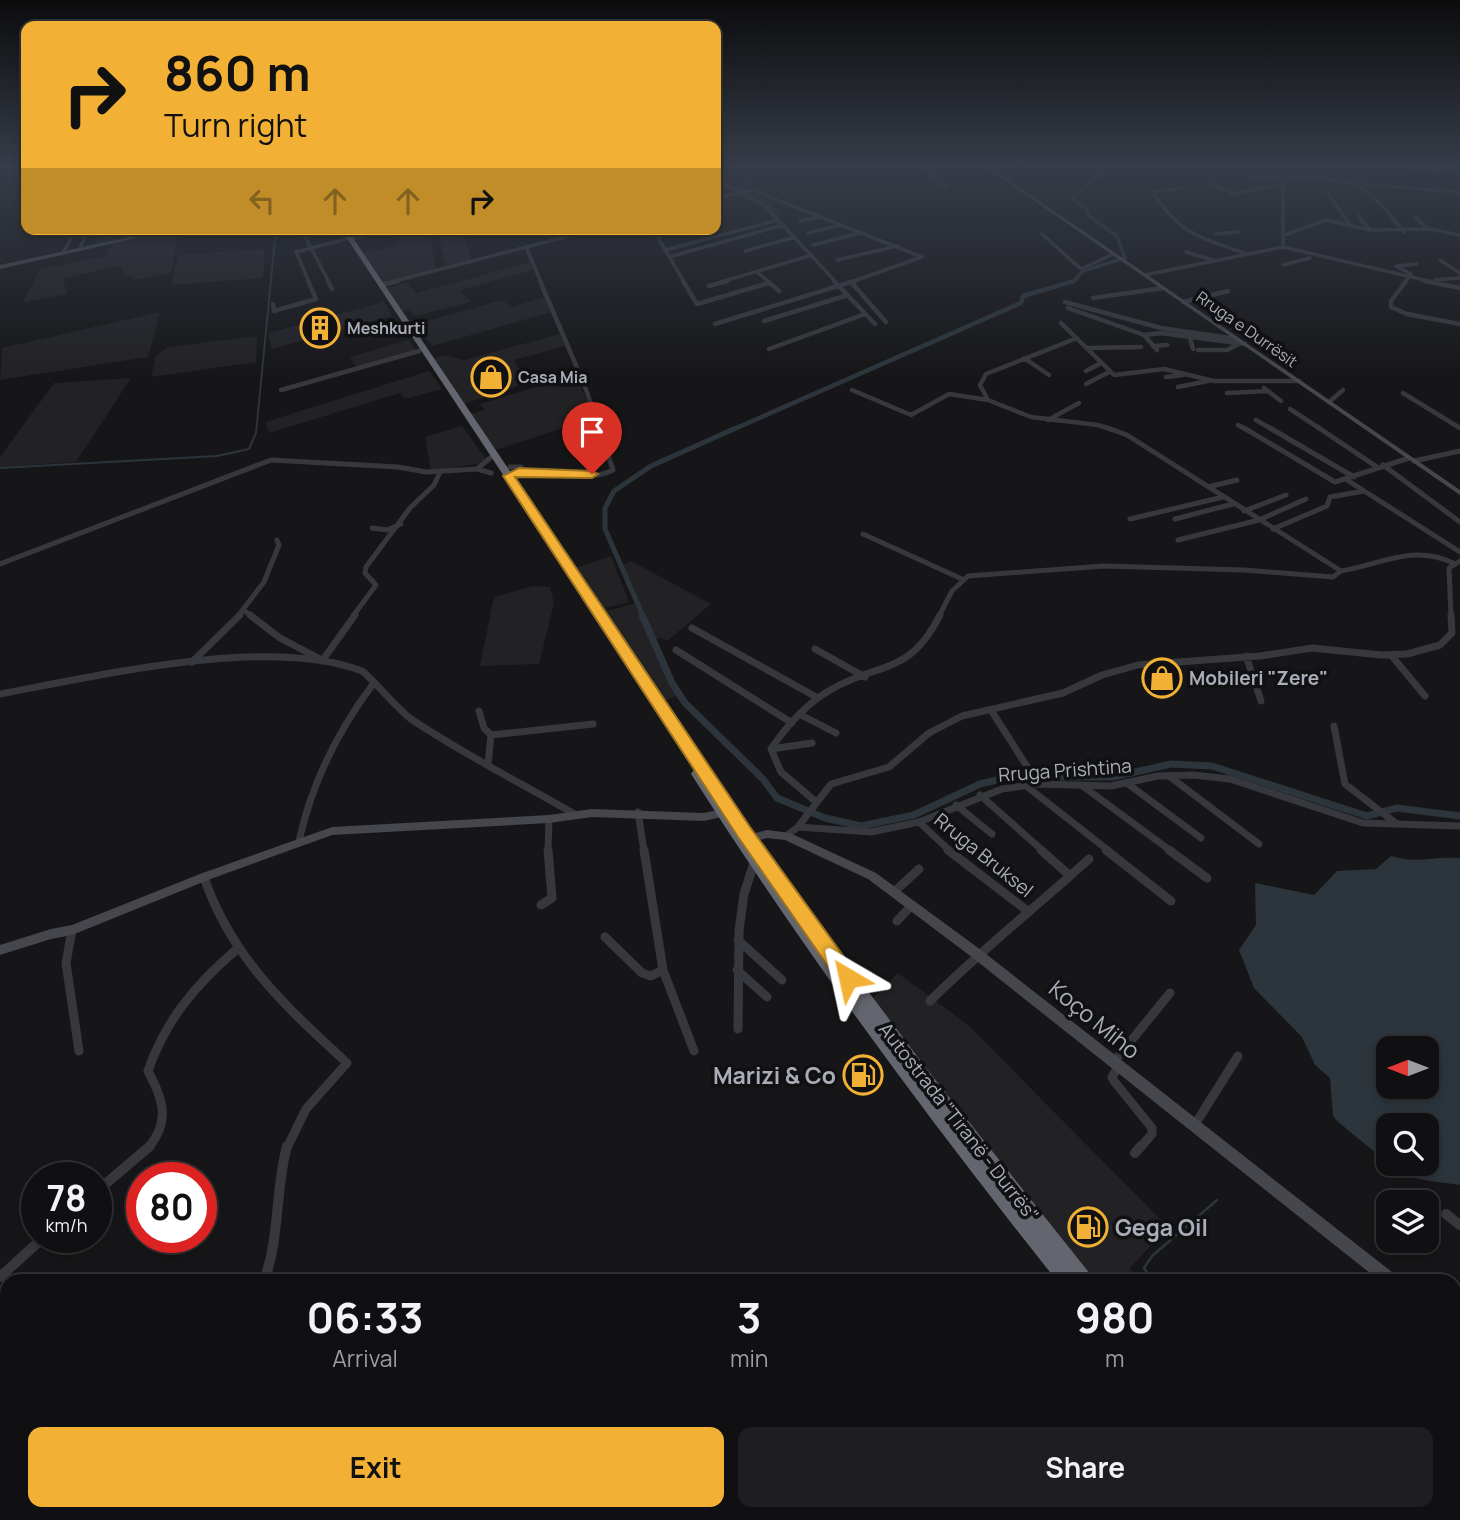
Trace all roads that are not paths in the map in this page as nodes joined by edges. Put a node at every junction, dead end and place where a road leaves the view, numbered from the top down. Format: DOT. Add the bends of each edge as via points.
graph roads {
  1 [pos="73,235"];
  2 [pos="86,235"];
  3 [pos="147,235"];
  4 [pos="304,235"];
  5 [pos="342,235"];
  6 [pos="346,235"];
  7 [pos="346,235"];
  8 [pos="573,235"];
  9 [pos="656,235"];
  10 [pos="722,235"];
  11 [pos="748,235"];
  12 [pos="854,235"];
  13 [pos="867,235"];
  14 [pos="1043,235"];
  15 [pos="1086,235"];
  16 [pos="1194,235"];
  17 [pos="1215,235"];
  18 [pos="1285,235"];
  19 [pos="795,237"];
  20 [pos="1210,241"];
  21 [pos="814,244"];
  22 [pos="898,246"];
  23 [pos="527,247"];
  24 [pos="1283,247"];
  25 [pos="310,248"];
  26 [pos="79,250"];
  27 [pos="665,250"];
  28 [pos="745,251"];
  29 [pos="1186,252"];
  30 [pos="63,253"];
  31 [pos="1246,254"];
  32 [pos="812,255"];
  33 [pos="1116,256"];
  34 [pos="669,257"];
  35 [pos="1315,257"];
  36 [pos="837,260"];
  37 [pos="1214,260"];
  38 [pos="1440,260"];
  39 [pos="1417,264"];
  40 [pos="1283,265"];
  41 [pos="0,267"];
  42 [pos="757,272"];
  43 [pos="1460,272"];
  44 [pos="1144,275"];
  45 [pos="1411,275"];
  46 [pos="1460,278"];
  47 [pos="1431,280"];
  48 [pos="769,282"];
  49 [pos="851,282"];
  50 [pos="381,285"];
  51 [pos="839,285"];
  52 [pos="709,286"];
  53 [pos="1163,288"];
  54 [pos="1460,288"];
  55 [pos="332,289"];
  56 [pos="779,291"];
  57 [pos="1228,291"];
  58 [pos="848,295"];
  59 [pos="1093,298"];
  60 [pos="1065,302"];
  61 [pos="1183,302"];
  62 [pos="273,304"];
  63 [pos="1068,307"];
  64 [pos="866,314"];
  65 [pos="764,321"];
  66 [pos="886,323"];
  67 [pos="1061,323"];
  68 [pos="715,324"];
  69 [pos="875,324"];
  70 [pos="1460,324"];
  71 [pos="1144,335"];
  72 [pos="1077,338"];
  73 [pos="1190,338"];
  74 [pos="1240,342"];
  75 [pos="1167,345"];
  76 [pos="1141,347"];
  77 [pos="1087,348"];
  78 [pos="769,349"];
  79 [pos="419,351"];
  80 [pos="1024,358"];
  81 [pos="1101,363"];
  82 [pos="1086,371"];
  83 [pos="1109,372"];
  84 [pos="1186,374"];
  85 [pos="1049,375"];
  86 [pos="1166,377"];
  87 [pos="1209,381"];
  88 [pos="1298,381"];
  89 [pos="1258,383"];
  90 [pos="1086,384"];
  91 [pos="1178,387"];
  92 [pos="281,390"];
  93 [pos="852,390"];
  94 [pos="1343,390"];
  95 [pos="1268,391"];
  96 [pos="1227,393"];
  97 [pos="1403,393"];
  98 [pos="988,400"];
  99 [pos="1281,401"];
  100 [pos="1329,402"];
  101 [pos="1079,403"];
  102 [pos="1290,409"];
  103 [pos="1047,420"];
  104 [pos="1256,420"];
  105 [pos="1238,425"];
  106 [pos="1460,428"];
  107 [pos="1460,451"];
  108 [pos="490,458"];
  109 [pos="1411,459"];
  110 [pos="1380,466"];
  111 [pos="477,469"];
  112 [pos="440,472"];
  113 [pos="512,472"];
  114 [pos="491,473"];
  115 [pos="1351,478"];
  116 [pos="1237,480"];
  117 [pos="1208,487"];
  118 [pos="1364,491"];
  119 [pos="1460,493"];
  120 [pos="1286,495"];
  121 [pos="1223,497"];
  122 [pos="1306,499"];
  123 [pos="1233,504"];
  124 [pos="1244,511"];
  125 [pos="1130,519"];
  126 [pos="1175,520"];
  127 [pos="1259,520"];
  128 [pos="1460,522"];
  129 [pos="401,524"];
  130 [pos="372,528"];
  131 [pos="1273,529"];
  132 [pos="863,534"];
  133 [pos="277,540"];
  134 [pos="1178,540"];
  135 [pos="1460,552"];
  136 [pos="1456,562"];
  137 [pos="0,564"];
  138 [pos="1341,571"];
  139 [pos="962,579"];
  140 [pos="246,612"];
  141 [pos="692,628"];
  142 [pos="816,649"];
  143 [pos="676,650"];
  144 [pos="1391,655"];
  145 [pos="1246,656"];
  146 [pos="322,661"];
  147 [pos="192,662"];
  148 [pos="866,677"];
  149 [pos="373,684"];
  150 [pos="0,694"];
  151 [pos="1425,696"];
  152 [pos="818,698"];
  153 [pos="1261,701"];
  154 [pos="990,710"];
  155 [pos="479,711"];
  156 [pos="801,715"];
  157 [pos="792,723"];
  158 [pos="593,724"];
  159 [pos="1334,726"];
  160 [pos="836,733"];
  161 [pos="491,735"];
  162 [pos="812,743"];
  163 [pos="771,749"];
  164 [pos="488,764"];
  165 [pos="1028,768"];
  166 [pos="1168,775"];
  167 [pos="1128,784"];
  168 [pos="1025,785"];
  169 [pos="1082,786"];
  170 [pos="980,795"];
  171 [pos="813,804"];
  172 [pos="956,806"];
  173 [pos="638,812"];
  174 [pos="722,813"];
  175 [pos="576,815"];
  176 [pos="549,819"];
  177 [pos="919,822"];
  178 [pos="1398,825"];
  179 [pos="1460,825"];
  180 [pos="798,827"];
  181 [pos="992,834"];
  182 [pos="786,836"];
  183 [pos="1201,838"];
  184 [pos="749,839"];
  185 [pos="299,841"];
  186 [pos="1259,844"];
  187 [pos="1088,859"];
  188 [pos="754,863"];
  189 [pos="919,869"];
  190 [pos="1069,875"];
  191 [pos="204,877"];
  192 [pos="1207,878"];
  193 [pos="894,892"];
  194 [pos="1171,901"];
  195 [pos="541,905"];
  196 [pos="912,905"];
  197 [pos="1029,912"];
  198 [pos="897,921"];
  199 [pos="72,930"];
  200 [pos="605,937"];
  201 [pos="738,940"];
  202 [pos="0,950"];
  203 [pos="236,950"];
  204 [pos="977,954"];
  205 [pos="663,970"];
  206 [pos="737,970"];
  207 [pos="782,980"];
  208 [pos="1170,993"];
  209 [pos="767,997"];
  210 [pos="930,1001"];
  211 [pos="738,1029"];
  212 [pos="79,1051"];
  213 [pos="694,1051"];
  214 [pos="1238,1056"];
  215 [pos="1115,1065"];
  216 [pos="1193,1126"];
  217 [pos="1136,1153"];
  218 [pos="112,1178"];
  219 [pos="1446,1214"];
  220 [pos="1460,1226"];
  221 [pos="26,1253"];
  222 [pos="3,1274"];
  223 [pos="267,1274"];
  224 [pos="1064,1274"];
  225 [pos="1079,1274"];
  226 [pos="1383,1274"];
  1 -- 30 [label="street"];
  2 -- 26 [label="street"];
  3 -- 26 [label="street"];
  4 -- 25 [label="street"];
  5 -- 25 [label="street"];
  6 -- 50 [label="highway, Autostrada \"Tiranë - Durrës\""];
  7 -- 79 [label="highway, Autostrada \"Tiranë - Durrës\""];
  8 -- 23 [label="street"];
  9 -- 27 [label="street"];
  10 -- 27 [label="street"];
  11 -- 34 [label="street"];
  12 -- 21 [label="street"];
  13 -- 22 [label="street"];
  14 -- 33 [label="street" via="1081,269"];
  15 -- 33 [label="street, Rruga e Durrësit"];
  16 -- 20 [label="street"];
  17 -- 20 [label="street"];
  18 -- 24 [label="street"];
  19 -- 28 [label="street"];
  19 -- 32 [label="street"];
  20 -- 31 [label="street"];
  22 -- 36 [label="street"];
  22 -- 49 [label="street" via="922,257"];
  23 -- 50 [label="street"];
  23 -- 113 [label="street" via="584,384 613,470 576,475"];
  24 -- 31 [label="street"];
  24 -- 35 [label="street"];
  25 -- 55 [label="street"];
  25 -- 62 [label="street" via="296,253 316,299 274,311"];
  26 -- 30 [label="street"];
  27 -- 34 [label="street"];
  29 -- 37 [label="street"];
  30 -- 41 [label="street"];
  31 -- 37 [label="street"];
  32 -- 42 [label="street"];
  32 -- 51 [label="street"];
  33 -- 44 [label="street, Rruga e Durrësit"];
  34 -- 48 [label="street" via="697,304"];
  35 -- 40 [label="street"];
  35 -- 45 [label="street"];
  37 -- 44 [label="street"];
  38 -- 43 [label="street"];
  39 -- 45 [label="street" via="1397,265"];
  42 -- 48 [label="street"];
  42 -- 52 [label="street"];
  44 -- 53 [label="street, Rruga e Durrësit"];
  45 -- 47 [label="street"];
  45 -- 70 [label="street" via="1391,307"];
  46 -- 47 [label="street"];
  47 -- 54 [label="street"];
  48 -- 56 [label="street"];
  49 -- 51 [label="street"];
  49 -- 66 [label="street"];
  50 -- 113 [label="highway, Autostrada \"Tiranë - Durrës\""];
  51 -- 58 [label="street"];
  51 -- 68 [label="street"];
  53 -- 59 [label="street"];
  53 -- 61 [label="street, Rruga e Durrësit"];
  57 -- 61 [label="street"];
  58 -- 64 [label="street"];
  58 -- 65 [label="street"];
  60 -- 74 [label="street" via="1151,326"];
  61 -- 74 [label="street, Rruga e Durrësit"];
  63 -- 71 [label="street"];
  64 -- 69 [label="street"];
  64 -- 78 [label="street"];
  67 -- 72 [label="street"];
  71 -- 73 [label="street"];
  71 -- 75 [label="street" via="1155,348"];
  72 -- 77 [label="street"];
  72 -- 80 [label="street"];
  73 -- 74 [label="street"];
  73 -- 74 [label="street" via="1195,350 1227,350"];
  74 -- 88 [label="street, Rruga e Durrësit"];
  76 -- 77 [label="street"];
  77 -- 81 [label="street"];
  79 -- 92 [label="street"];
  79 -- 108 [label="highway, Autostrada \"Tiranë - Durrës\""];
  80 -- 85 [label="street"];
  80 -- 98 [label="street" via="983,377 982,392"];
  81 -- 82 [label="street"];
  81 -- 83 [label="street"];
  83 -- 84 [label="street" via="1118,377 1157,369"];
  83 -- 90 [label="street"];
  84 -- 86 [label="street"];
  84 -- 87 [label="street"];
  87 -- 89 [label="street"];
  87 -- 91 [label="street"];
  88 -- 89 [label="street"];
  88 -- 100 [label="street, Rruga e Durrësit"];
  89 -- 95 [label="street"];
  93 -- 98 [label="street" via="911,415 947,394"];
  94 -- 100 [label="street"];
  95 -- 96 [label="street"];
  95 -- 99 [label="street"];
  97 -- 106 [label="street"];
  98 -- 103 [label="street"];
  100 -- 109 [label="street, Rruga e Durrësit"];
  101 -- 103 [label="street"];
  102 -- 110 [label="street"];
  103 -- 117 [label="street" via="1098,425 1127,435"];
  104 -- 115 [label="street"];
  105 -- 115 [label="street" via="1332,481"];
  107 -- 109 [label="street"];
  108 -- 111 [label="street"];
  108 -- 174 [label="highway, Autostrada \"Tiranë - Durrës\""];
  109 -- 110 [label="street"];
  109 -- 119 [label="street, Rruga e Durrësit"];
  110 -- 115 [label="street"];
  110 -- 128 [label="street"];
  111 -- 112 [label="street"];
  111 -- 114 [label="street"];
  112 -- 129 [label="street" via="436,484"];
  112 -- 137 [label="street" via="271,460"];
  113 -- 184 [label="highway, Autostrada \"Tiranë - Durrës\""];
  115 -- 118 [label="street"];
  116 -- 117 [label="street"];
  117 -- 121 [label="street"];
  118 -- 131 [label="street" via="1331,498 1327,506"];
  118 -- 135 [label="street"];
  120 -- 124 [label="street"];
  121 -- 123 [label="street"];
  121 -- 125 [label="street"];
  122 -- 127 [label="street"];
  123 -- 124 [label="street"];
  123 -- 126 [label="street"];
  124 -- 127 [label="street"];
  127 -- 131 [label="street"];
  127 -- 134 [label="street"];
  129 -- 130 [label="street" via="384,530"];
  129 -- 146 [label="street" via="366,567 365,573 376,584 374,590"];
  131 -- 138 [label="street"];
  132 -- 139 [label="street"];
  133 -- 140 [label="street" via="265,584"];
  136 -- 138 [label="street" via="1422,551"];
  136 -- 144 [label="street" via="1449,573 1451,638 1426,650"];
  138 -- 139 [label="street" via="1326,576 1104,566 977,574"];
  139 -- 148 [label="street" via="922,642 896,664"];
  140 -- 146 [label="street"];
  140 -- 147 [label="street"];
  141 -- 152 [label="street"];
  142 -- 148 [label="street"];
  143 -- 157 [label="street"];
  144 -- 145 [label="street" via="1312,648"];
  144 -- 151 [label="street"];
  145 -- 153 [label="street"];
  145 -- 154 [label="street" via="1138,665 1063,693"];
  146 -- 147 [label="street" via="246,656"];
  146 -- 149 [label="street" via="356,668"];
  147 -- 150 [label="street"];
  148 -- 152 [label="street"];
  149 -- 164 [label="street" via="410,718"];
  149 -- 185 [label="street" via="356,705 315,781"];
  152 -- 156 [label="street"];
  154 -- 165 [label="street"];
  154 -- 171 [label="street" via="935,729 889,767 837,781"];
  155 -- 161 [label="street"];
  156 -- 157 [label="street"];
  156 -- 160 [label="street"];
  157 -- 163 [label="street"];
  158 -- 161 [label="street"];
  159 -- 178 [label="street" via="1345,784"];
  161 -- 164 [label="street"];
  162 -- 163 [label="street"];
  163 -- 171 [label="street" via="779,770"];
  164 -- 175 [label="street"];
  166 -- 167 [label="street, Rruga Prishtina"];
  166 -- 178 [label="street, Rruga Prishtina" via="1230,779 1349,820"];
  166 -- 186 [label="street"];
  167 -- 169 [label="street, Rruga Prishtina"];
  167 -- 183 [label="street"];
  168 -- 169 [label="street, Rruga Prishtina"];
  168 -- 170 [label="street, Rruga Prishtina"];
  168 -- 194 [label="street"];
  169 -- 192 [label="street"];
  170 -- 172 [label="street, Rruga Prishtina"];
  170 -- 190 [label="street"];
  171 -- 180 [label="street"];
  172 -- 177 [label="street, Rruga Prishtina"];
  172 -- 181 [label="street"];
  173 -- 174 [label="street" via="704,817"];
  173 -- 175 [label="street"];
  173 -- 205 [label="street"];
  174 -- 188 [label="highway, Autostrada \"Tiranë - Durrës\""];
  175 -- 176 [label="street"];
  176 -- 185 [label="street" via="358,828"];
  176 -- 195 [label="street" via="552,898"];
  177 -- 180 [label="street, Rruga Prishtina" via="863,833"];
  177 -- 197 [label="street, Rruga Bruksel"];
  178 -- 179 [label="street, Rruga Prishtina"];
  180 -- 182 [label="street"];
  182 -- 184 [label="street, Koço Miho" via="767,834"];
  182 -- 193 [label="street, Koço Miho" via="862,871"];
  184 -- 225 [label="highway, Autostrada \"Tiranë - Durrës\"" via="920,1074"];
  185 -- 191 [label="street"];
  187 -- 190 [label="street"];
  188 -- 201 [label="street" via="743,898"];
  188 -- 224 [label="highway, Autostrada \"Tiranë - Durrës\"" via="864,1017"];
  189 -- 193 [label="street"];
  190 -- 197 [label="street"];
  191 -- 199 [label="street"];
  191 -- 203 [label="street"];
  193 -- 196 [label="street, Koço Miho"];
  196 -- 198 [label="street"];
  196 -- 204 [label="street, Koço Miho"];
  197 -- 204 [label="street"];
  199 -- 202 [label="street"];
  199 -- 212 [label="street" via="66,963"];
  200 -- 205 [label="street" via="642,973 651,976"];
  201 -- 206 [label="street"];
  201 -- 207 [label="street"];
  203 -- 218 [label="street" via="189,996 154,1051 148,1070 164,1103 164,1121 158,1138"];
  203 -- 223 [label="street" via="347,1063 295,1127"];
  204 -- 210 [label="street"];
  204 -- 215 [label="street, Koço Miho"];
  205 -- 213 [label="street"];
  206 -- 209 [label="street"];
  206 -- 211 [label="street"];
  208 -- 215 [label="street"];
  214 -- 216 [label="street"];
  215 -- 216 [label="street, Koço Miho"];
  215 -- 217 [label="street" via="1114,1081 1152,1128"];
  216 -- 226 [label="street, Koço Miho"];
  219 -- 220 [label="street"];
  221 -- 222 [label="street"];
}
